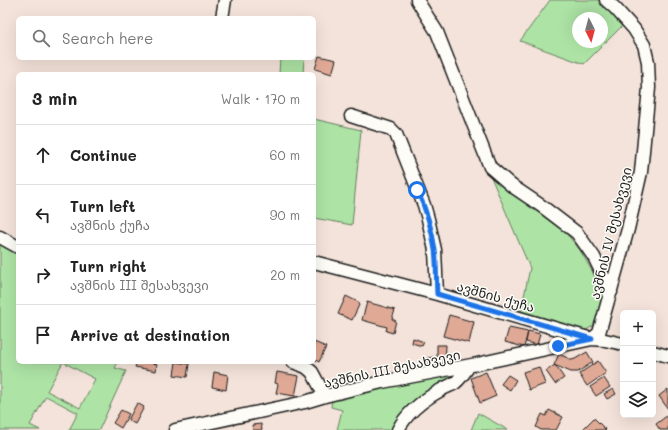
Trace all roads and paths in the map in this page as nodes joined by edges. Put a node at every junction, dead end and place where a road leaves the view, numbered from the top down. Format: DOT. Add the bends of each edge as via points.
graph roads {
  1 [pos="225,0"];
  2 [pos="417,0"];
  3 [pos="606,0"];
  4 [pos="222,16"];
  5 [pos="351,116"];
  6 [pos="0,237"];
  7 [pos="16,246"];
  8 [pos="316,263"];
  9 [pos="611,292"];
  10 [pos="437,294"];
  11 [pos="592,339"];
  12 [pos="620,343"];
  13 [pos="656,353"];
  14 [pos="668,356"];
  15 [pos="298,364"];
  16 [pos="468,366"];
  17 [pos="325,396"];
  18 [pos="175,430"];
  19 [pos="398,430"];
  1 -- 4 [label="street"];
  2 -- 9 [label="street" via="437,32 490,167 577,233 594,257"];
  3 -- 9 [label="street, ავშნის IV შესახვევი" via="634,29 644,45 648,62 641,172"];
  5 -- 10 [label="street" via="391,129 396,134 428,219 434,250"];
  6 -- 7 [label="street"];
  8 -- 10 [label="street, ავშნის ქუჩა"];
  9 -- 11 [label="street, ავშნის IV შესახვევი" via="599,333"];
  10 -- 11 [label="street, ავშნის ქუჩა"];
  11 -- 12 [label="street, ავშნის ქუჩა"];
  11 -- 16 [label="street, ავშნის III შესახვევი"];
  13 -- 14 [label="street"];
  15 -- 17 [label="street" via="312,372"];
  16 -- 17 [label="street, ავშნის III შესახვევი"];
  16 -- 19 [label="street" via="455,382 414,409 403,420"];
  17 -- 18 [label="street, ავშნის III შესახვევი"];
}
